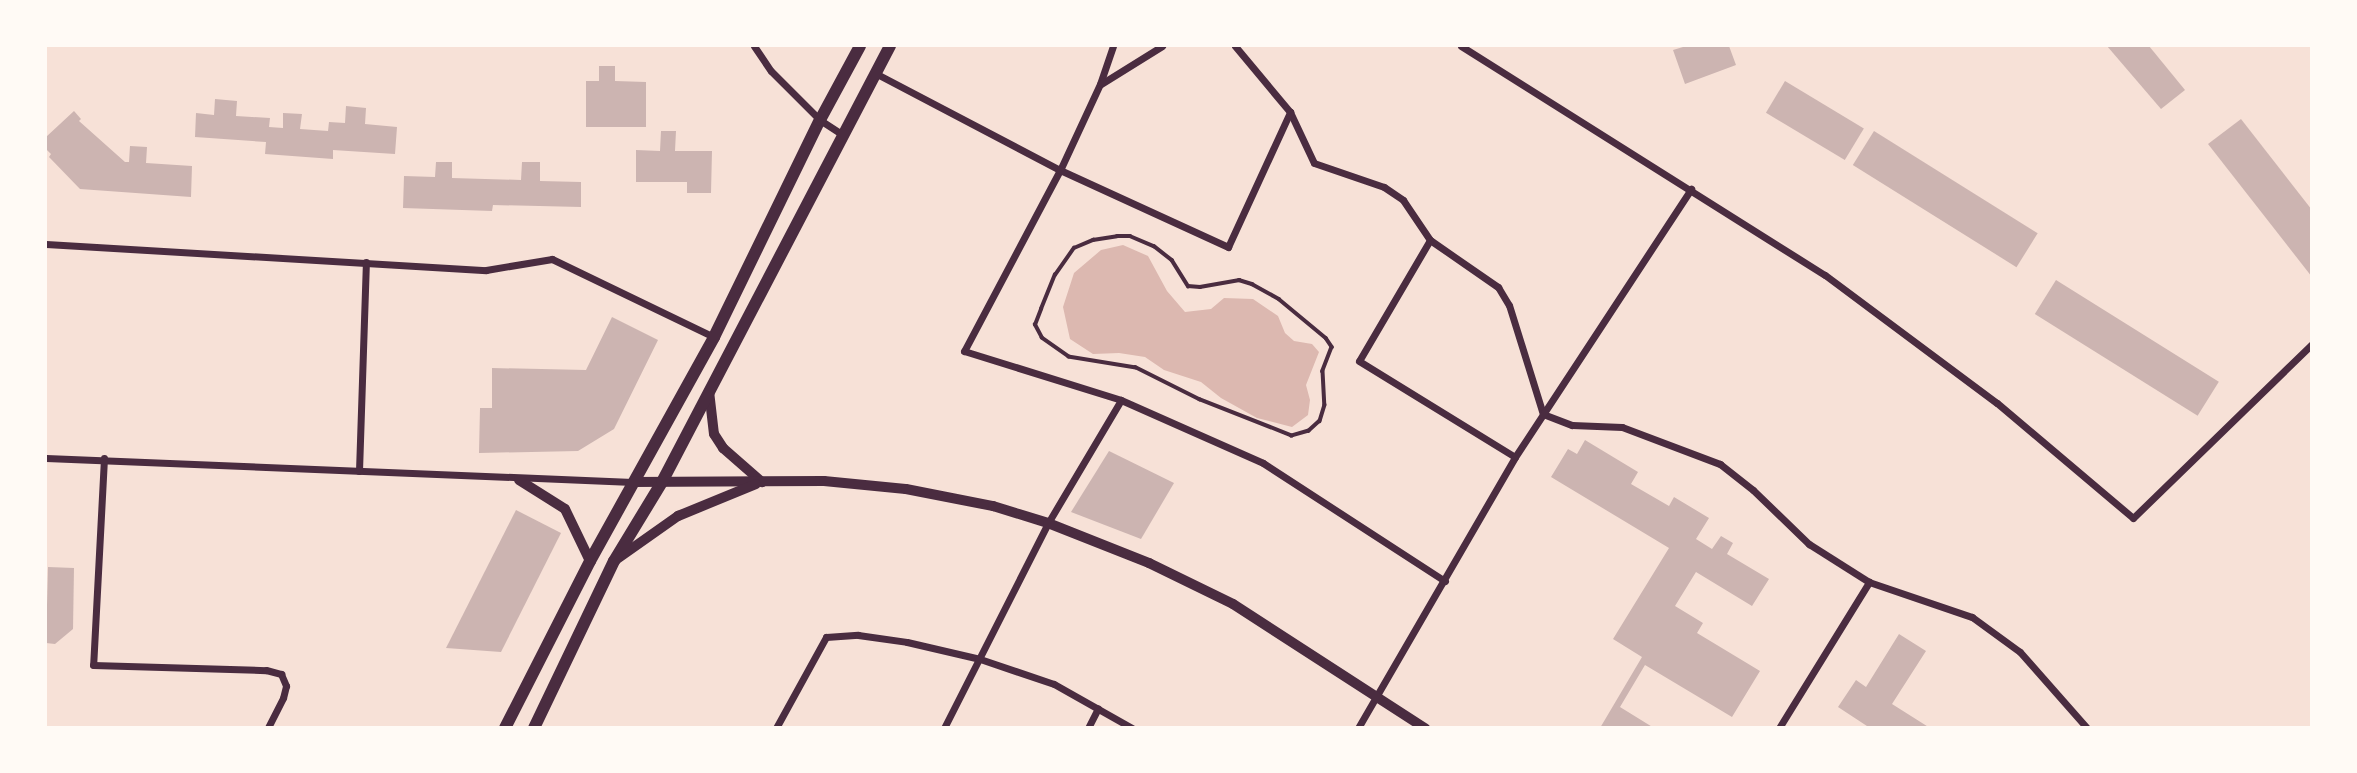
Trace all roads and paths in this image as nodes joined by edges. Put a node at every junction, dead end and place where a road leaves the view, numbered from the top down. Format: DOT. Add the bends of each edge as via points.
graph roads {
  1 [pos="754,46"];
  2 [pos="860,46"];
  3 [pos="890,46"];
  4 [pos="1113,46"];
  5 [pos="1162,46"];
  6 [pos="1235,46"];
  7 [pos="1461,46"];
  8 [pos="875,73"];
  9 [pos="1100,85"];
  10 [pos="1290,112"];
  11 [pos="820,120"];
  12 [pos="843,135"];
  13 [pos="1060,170"];
  14 [pos="1690,189"];
  15 [pos="1130,236"];
  16 [pos="1430,240"];
  17 [pos="46,244"];
  18 [pos="366,262"];
  19 [pos="714,337"];
  20 [pos="2312,344"];
  21 [pos="709,391"];
  22 [pos="1121,400"];
  23 [pos="1543,415"];
  24 [pos="1516,457"];
  25 [pos="46,458"];
  26 [pos="104,458"];
  27 [pos="359,471"];
  28 [pos="519,480"];
  29 [pos="633,482"];
  30 [pos="662,482"];
  31 [pos="762,482"];
  32 [pos="1048,523"];
  33 [pos="590,561"];
  34 [pos="614,561"];
  35 [pos="1446,581"];
  36 [pos="1868,582"];
  37 [pos="980,659"];
  38 [pos="1376,696"];
  39 [pos="1098,708"];
  40 [pos="268,727"];
  41 [pos="505,727"];
  42 [pos="534,727"];
  43 [pos="776,727"];
  44 [pos="944,727"];
  45 [pos="1088,727"];
  46 [pos="1132,727"];
  47 [pos="1358,727"];
  48 [pos="1424,727"];
  49 [pos="1779,727"];
  50 [pos="2087,727"];
  1 -- 11 [label="street" via="771,71"];
  2 -- 11 [label="main road"];
  3 -- 8 [label="main road"];
  4 -- 9 [label="street"];
  5 -- 9 [label="street"];
  6 -- 10 [label="street"];
  7 -- 14 [label="street"];
  8 -- 12 [label="main road"];
  8 -- 13 [label="street"];
  9 -- 13 [label="street"];
  10 -- 13 [label="street" via="1228,247"];
  10 -- 16 [label="street" via="1314,163 1384,187 1403,200"];
  11 -- 12 [label="street"];
  11 -- 19 [label="main road"];
  12 -- 21 [label="main road"];
  13 -- 22 [label="street" via="964,351"];
  14 -- 20 [label="street" via="1847,291 1997,403 2133,518"];
  14 -- 23 [label="street"];
  15 -- 15 [label="path" via="1172,260 1188,286 1240,280 1252,284 1279,299 1326,338 1332,347 1323,371 1325,405 1320,421 1309,431 1292,436 1136,368 1069,357 1042,338 1035,325 1055,275 1074,248 1093,240"];
  16 -- 23 [label="street" via="1498,287 1509,305"];
  16 -- 24 [label="street" via="1359,361"];
  17 -- 18 [label="street"];
  18 -- 19 [label="street" via="486,270 552,259"];
  18 -- 27 [label="street"];
  19 -- 29 [label="main road"];
  21 -- 30 [label="main road"];
  21 -- 31 [label="street" via="714,434 723,448"];
  22 -- 32 [label="street"];
  22 -- 35 [label="street" via="1263,463"];
  23 -- 24 [label="street"];
  23 -- 36 [label="street" via="1573,425 1622,427 1720,464 1809,544"];
  24 -- 35 [label="street"];
  25 -- 26 [label="street"];
  26 -- 27 [label="street"];
  26 -- 40 [label="street" via="93,665 282,674 283,698"];
  27 -- 28 [label="street"];
  28 -- 29 [label="street"];
  28 -- 33 [label="street" via="565,509"];
  29 -- 30 [label="street"];
  29 -- 33 [label="main road"];
  30 -- 31 [label="street"];
  30 -- 34 [label="main road"];
  31 -- 32 [label="street" via="824,481 906,489 993,506"];
  31 -- 34 [label="street" via="678,516"];
  32 -- 37 [label="street"];
  32 -- 38 [label="street" via="1149,563 1233,604"];
  33 -- 41 [label="main road"];
  34 -- 42 [label="main road"];
  35 -- 38 [label="street"];
  36 -- 49 [label="street"];
  36 -- 50 [label="street" via="1972,617 2020,652"];
  37 -- 39 [label="street" via="1054,684"];
  37 -- 43 [label="street" via="907,642 858,635 826,637"];
  37 -- 44 [label="street"];
  38 -- 47 [label="street"];
  38 -- 48 [label="street"];
  39 -- 45 [label="street"];
  39 -- 46 [label="street"];
}
